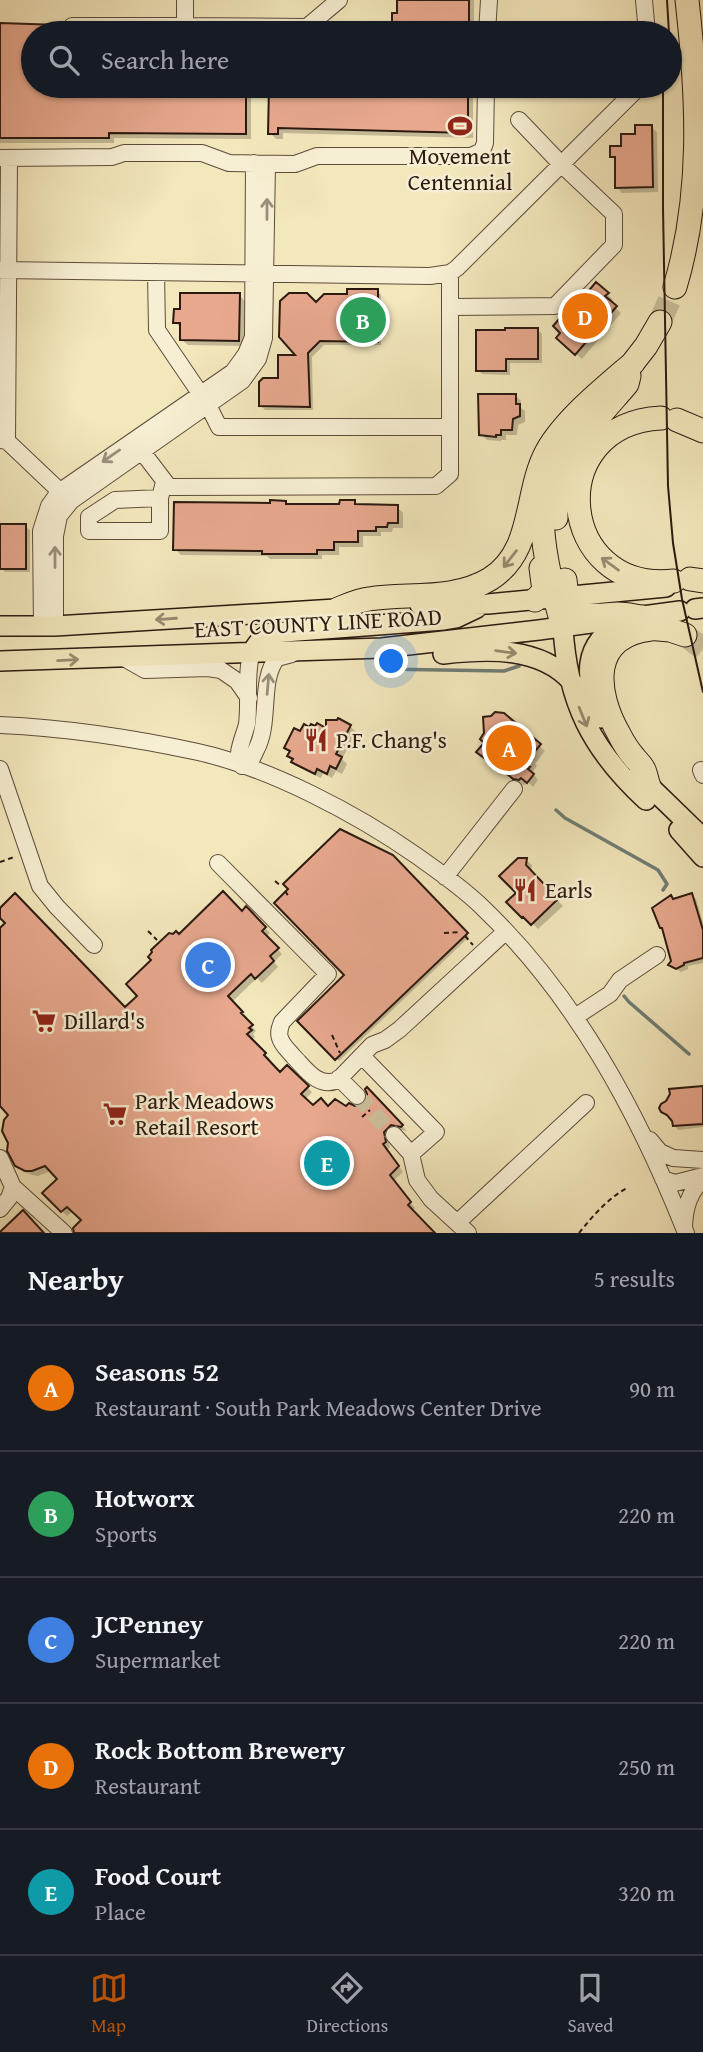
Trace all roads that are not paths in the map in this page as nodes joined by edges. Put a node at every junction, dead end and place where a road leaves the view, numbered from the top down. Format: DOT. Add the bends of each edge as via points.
graph roads {
  1 [pos="185,0"];
  2 [pos="339,0"];
  3 [pos="489,0"];
  4 [pos="644,0"];
  5 [pos="687,0"];
  6 [pos="185,21"];
  7 [pos="314,21"];
  8 [pos="488,21"];
  9 [pos="646,21"];
  10 [pos="486,98"];
  11 [pos="628,98"];
  12 [pos="519,120"];
  13 [pos="5,158"];
  14 [pos="260,164"];
  15 [pos="561,164"];
  16 [pos="4,270"];
  17 [pos="156,272"];
  18 [pos="450,273"];
  19 [pos="260,274"];
  20 [pos="675,288"];
  21 [pos="450,307"];
  22 [pos="660,321"];
  23 [pos="633,363"];
  24 [pos="205,399"];
  25 [pos="450,427"];
  26 [pos="703,431"];
  27 [pos="4,441"];
  28 [pos="138,446"];
  29 [pos="164,482"];
  30 [pos="65,497"];
  31 [pos="160,498"];
  32 [pos="689,583"];
  33 [pos="553,599"];
  34 [pos="488,604"];
  35 [pos="338,609"];
  36 [pos="693,609"];
  37 [pos="646,622"];
  38 [pos="609,624"];
  39 [pos="0,626"];
  40 [pos="48,626"];
  41 [pos="563,627"];
  42 [pos="685,635"];
  43 [pos="342,650"];
  44 [pos="252,652"];
  45 [pos="308,652"];
  46 [pos="124,658"];
  47 [pos="0,661"];
  48 [pos="572,682"];
  49 [pos="249,698"];
  50 [pos="248,716"];
  51 [pos="0,725"];
  52 [pos="260,744"];
  53 [pos="200,752"];
  54 [pos="242,766"];
  55 [pos="0,769"];
  56 [pos="283,782"];
  57 [pos="649,786"];
  58 [pos="514,789"];
  59 [pos="703,838"];
  60 [pos="703,857"];
  61 [pos="218,863"];
  62 [pos="445,877"];
  63 [pos="505,932"];
  64 [pos="94,945"];
  65 [pos="657,955"];
  66 [pos="575,1017"];
  67 [pos="362,1056"];
  68 [pos="340,1078"];
  69 [pos="357,1096"];
  70 [pos="586,1103"];
  71 [pos="394,1135"];
  72 [pos="642,1135"];
  73 [pos="411,1154"];
  74 [pos="0,1158"];
  75 [pos="703,1160"];
  76 [pos="703,1177"];
  77 [pos="663,1179"];
  78 [pos="13,1187"];
  79 [pos="0,1209"];
  80 [pos="463,1227"];
  81 [pos="685,1231"];
  82 [pos="64,1233"];
  1 -- 6 [label="street"];
  2 -- 7 [label="street"];
  3 -- 8 [label="street"];
  4 -- 9 [label="street"];
  5 -- 20 [label="highway" via="701,176 691,240"];
  10 -- 14 [label="street" via="485,143 482,151 471,156 317,156 295,164"];
  11 -- 15 [label="street"];
  12 -- 15 [label="street"];
  13 -- 14 [label="street" via="202,153 229,163"];
  13 -- 16 [label="street"];
  14 -- 19 [label="street"];
  15 -- 18 [label="street"];
  15 -- 21 [label="street" via="614,214 614,245 555,306"];
  16 -- 17 [label="street"];
  16 -- 27 [label="street"];
  17 -- 19 [label="street"];
  17 -- 24 [label="street" via="157,330"];
  18 -- 19 [label="street"];
  18 -- 21 [label="street"];
  19 -- 24 [label="street" via="264,338 258,359 242,381"];
  21 -- 25 [label="street"];
  22 -- 23 [label="highway"];
  23 -- 33 [label="highway" via="627,384 576,446 561,475"];
  23 -- 33 [label="highway" via="552,465 543,497 543,531"];
  23 -- 35 [label="highway, one-way" via="595,396 548,449 534,483 522,541 499,572 465,589 366,599"];
  24 -- 25 [label="street" via="219,428"];
  24 -- 28 [label="street"];
  25 -- 29 [label="street" via="450,474 436,486 169,488"];
  32 -- 26 [label="highway, one-way" via="635,578 606,562 582,528 579,486 596,448 631,423 669,419"];
  27 -- 30 [label="street"];
  28 -- 29 [label="street"];
  28 -- 30 [label="street"];
  29 -- 31 [label="street"];
  30 -- 40 [label="street" via="55,536"];
  32 -- 33 [label="main road, EAST COUNTY LINE ROAD"];
  33 -- 34 [label="main road, EAST COUNTY LINE ROAD"];
  33 -- 37 [label="highway" via="586,614 618,614"];
  33 -- 41 [label="highway"];
  34 -- 35 [label="main road, EAST COUNTY LINE ROAD"];
  34 -- 44 [label="main road" via="444,620 271,634"];
  35 -- 40 [label="main road, EAST COUNTY LINE ROAD, one-way"];
  36 -- 37 [label="main road"];
  37 -- 38 [label="highway"];
  37 -- 42 [label="highway"];
  37 -- 57 [label="highway" via="612,646 601,671 610,716 644,769"];
  38 -- 41 [label="main road, EAST COUNTY LINE ROAD"];
  38 -- 57 [label="main road" via="594,648 589,683 613,742"];
  39 -- 40 [label="main road, EAST COUNTY LINE ROAD"];
  41 -- 43 [label="main road, EAST COUNTY LINE ROAD"];
  41 -- 48 [label="main road"];
  43 -- 45 [label="main road, EAST COUNTY LINE ROAD"];
  43 -- 48 [label="main road, one-way" via="372,660 505,651 545,663"];
  44 -- 45 [label="main road, EAST COUNTY LINE ROAD"];
  44 -- 46 [label="main road, EAST COUNTY LINE ROAD"];
  44 -- 49 [label="street"];
  52 -- 45 [label="street, one-way" via="271,666 277,658"];
  47 -- 46 [label="main road, EAST COUNTY LINE ROAD, one-way"];
  46 -- 49 [label="street" via="145,670 221,670 243,686"];
  48 -- 60 [label="main road, one-way" via="599,749"];
  49 -- 50 [label="street"];
  50 -- 53 [label="street" via="233,744"];
  50 -- 54 [label="street" via="239,759"];
  51 -- 53 [label="street" via="119,736"];
  52 -- 54 [label="street" via="251,761"];
  52 -- 56 [label="street"];
  53 -- 54 [label="street"];
  54 -- 56 [label="street"];
  55 -- 64 [label="street" via="40,886"];
  56 -- 62 [label="street" via="347,812"];
  57 -- 59 [label="main road"];
  58 -- 62 [label="street"];
  61 -- 68 [label="street" via="328,974 282,1022 279,1037 315,1078 331,1083"];
  62 -- 63 [label="street"];
  63 -- 66 [label="street"];
  63 -- 67 [label="street" via="400,1029"];
  65 -- 66 [label="street"];
  66 -- 72 [label="street"];
  67 -- 68 [label="street"];
  67 -- 73 [label="street" via="436,1132"];
  68 -- 69 [label="street"];
  70 -- 80 [label="street"];
  71 -- 73 [label="street"];
  72 -- 75 [label="street" via="673,1158"];
  72 -- 77 [label="street"];
  73 -- 80 [label="street" via="417,1180"];
  74 -- 78 [label="street"];
  75 -- 77 [label="street" via="669,1171"];
  76 -- 77 [label="street" via="675,1183"];
  76 -- 81 [label="street" via="685,1208"];
  77 -- 81 [label="street"];
  78 -- 79 [label="street"];
  78 -- 82 [label="street"];
}
